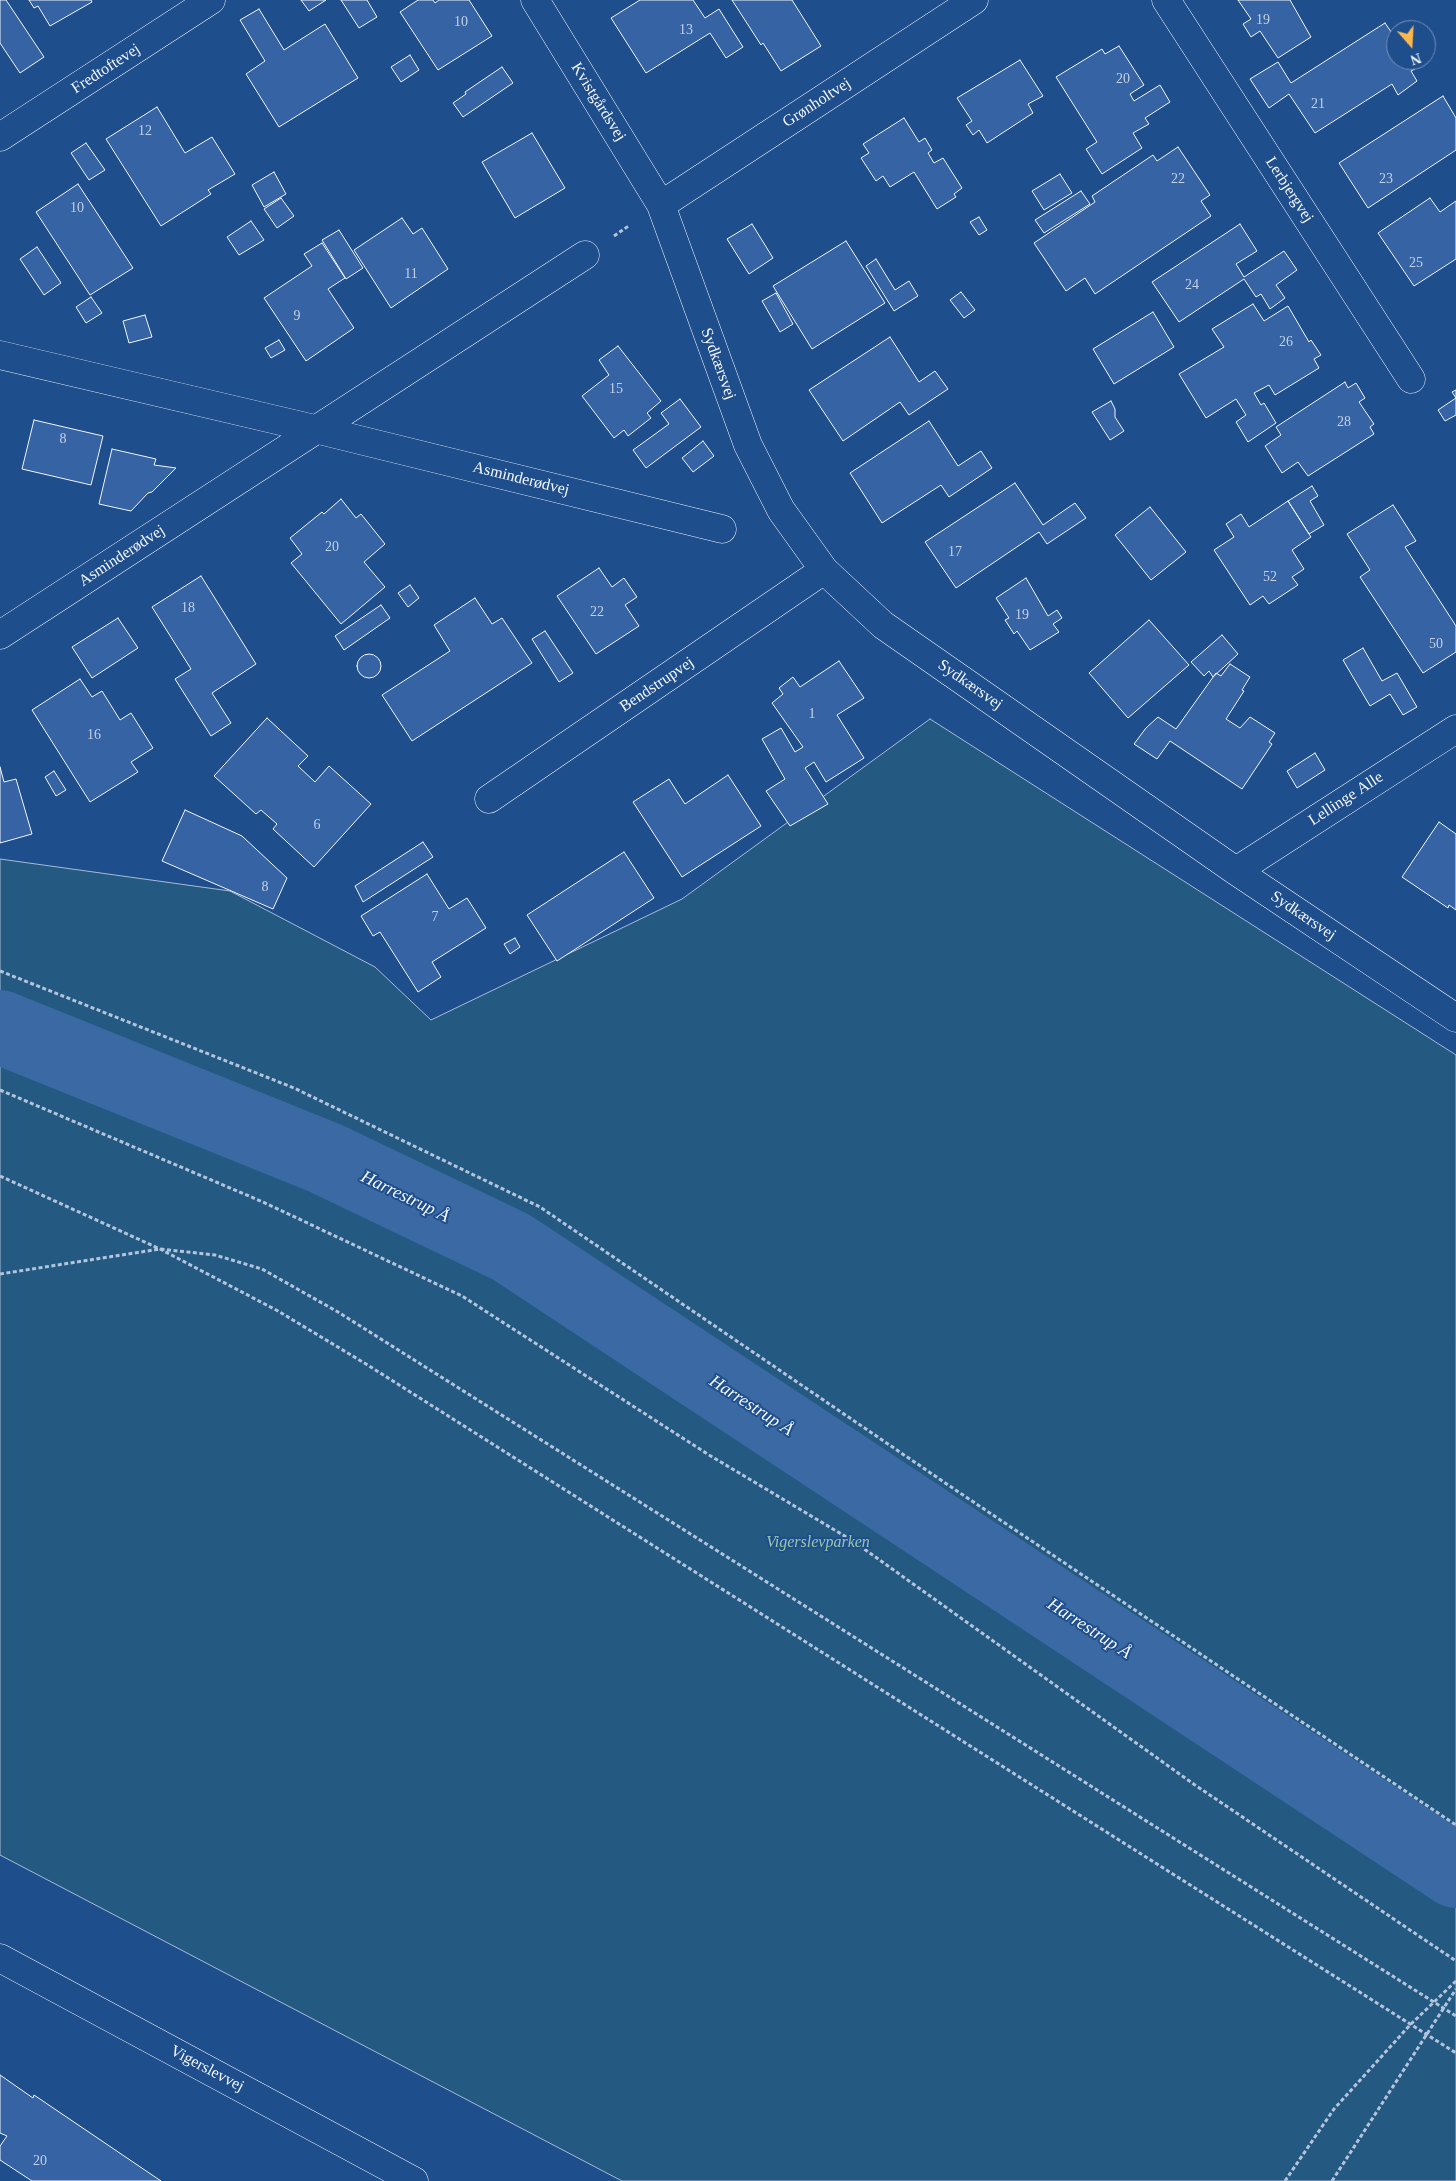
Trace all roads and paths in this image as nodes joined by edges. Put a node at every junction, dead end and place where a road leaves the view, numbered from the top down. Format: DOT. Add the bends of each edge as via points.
graph roads {
  1 [pos="211,0"];
  2 [pos="535,0"];
  3 [pos="974,0"];
  4 [pos="1166,0"];
  5 [pos="0,138"];
  6 [pos="661,205"];
  7 [pos="585,255"];
  8 [pos="0,355"];
  9 [pos="1411,379"];
  10 [pos="319,430"];
  11 [pos="722,529"];
  12 [pos="824,570"];
  13 [pos="0,635"];
  14 [pos="1456,728"];
  15 [pos="489,799"];
  16 [pos="1236,871"];
  17 [pos="0,971"];
  18 [pos="1456,1018"];
  19 [pos="0,1090"];
  20 [pos="0,1176"];
  21 [pos="160,1249"];
  22 [pos="0,1274"];
  23 [pos="1456,1825"];
  24 [pos="0,1958"];
  25 [pos="1456,1961"];
  26 [pos="1456,1981"];
  27 [pos="1456,1989"];
  28 [pos="1434,2002"];
  29 [pos="1444,2008"];
  30 [pos="1456,2016"];
  31 [pos="1410,2025"];
  32 [pos="1426,2035"];
  33 [pos="1456,2054"];
  34 [pos="414,2181"];
  35 [pos="1285,2181"];
  36 [pos="1332,2181"];
  1 -- 5 [label="street, Fredtoftevej"];
  2 -- 6 [label="street, Kvistgårdsvej"];
  3 -- 6 [label="street, Grønholtvej"];
  4 -- 9 [label="street, Lerbjergvej"];
  6 -- 7 [label="path"];
  6 -- 12 [label="street, Sydkærsvej" via="748,445 781,510"];
  7 -- 10 [label="street, Asminderødvej"];
  8 -- 10 [label="street, Asminderødvej"];
  10 -- 11 [label="street, Asminderødvej"];
  10 -- 13 [label="street, Asminderødvej"];
  12 -- 15 [label="street, Bendstrupvej"];
  12 -- 16 [label="street, Sydkærsvej" via="883,625"];
  14 -- 16 [label="street, Lellinge Alle"];
  16 -- 18 [label="street, Sydkærsvej"];
  17 -- 23 [label="path" via="294,1088 540,1207"];
  19 -- 25 [label="path" via="263,1202 462,1296 709,1455 853,1541 1195,1785"];
  20 -- 21 [label="path"];
  21 -- 22 [label="path"];
  21 -- 28 [label="path" via="215,1255 262,1269 338,1312"];
  21 -- 31 [label="path" via="278,1311 366,1364"];
  24 -- 34 [label="street, Vigerslevvej"];
  26 -- 28 [label="path"];
  27 -- 29 [label="path"];
  28 -- 29 [label="path"];
  28 -- 31 [label="path"];
  29 -- 30 [label="path"];
  29 -- 32 [label="path"];
  31 -- 32 [label="path"];
  31 -- 35 [label="path" via="1334,2109"];
  32 -- 33 [label="path"];
  32 -- 36 [label="path"];
}
